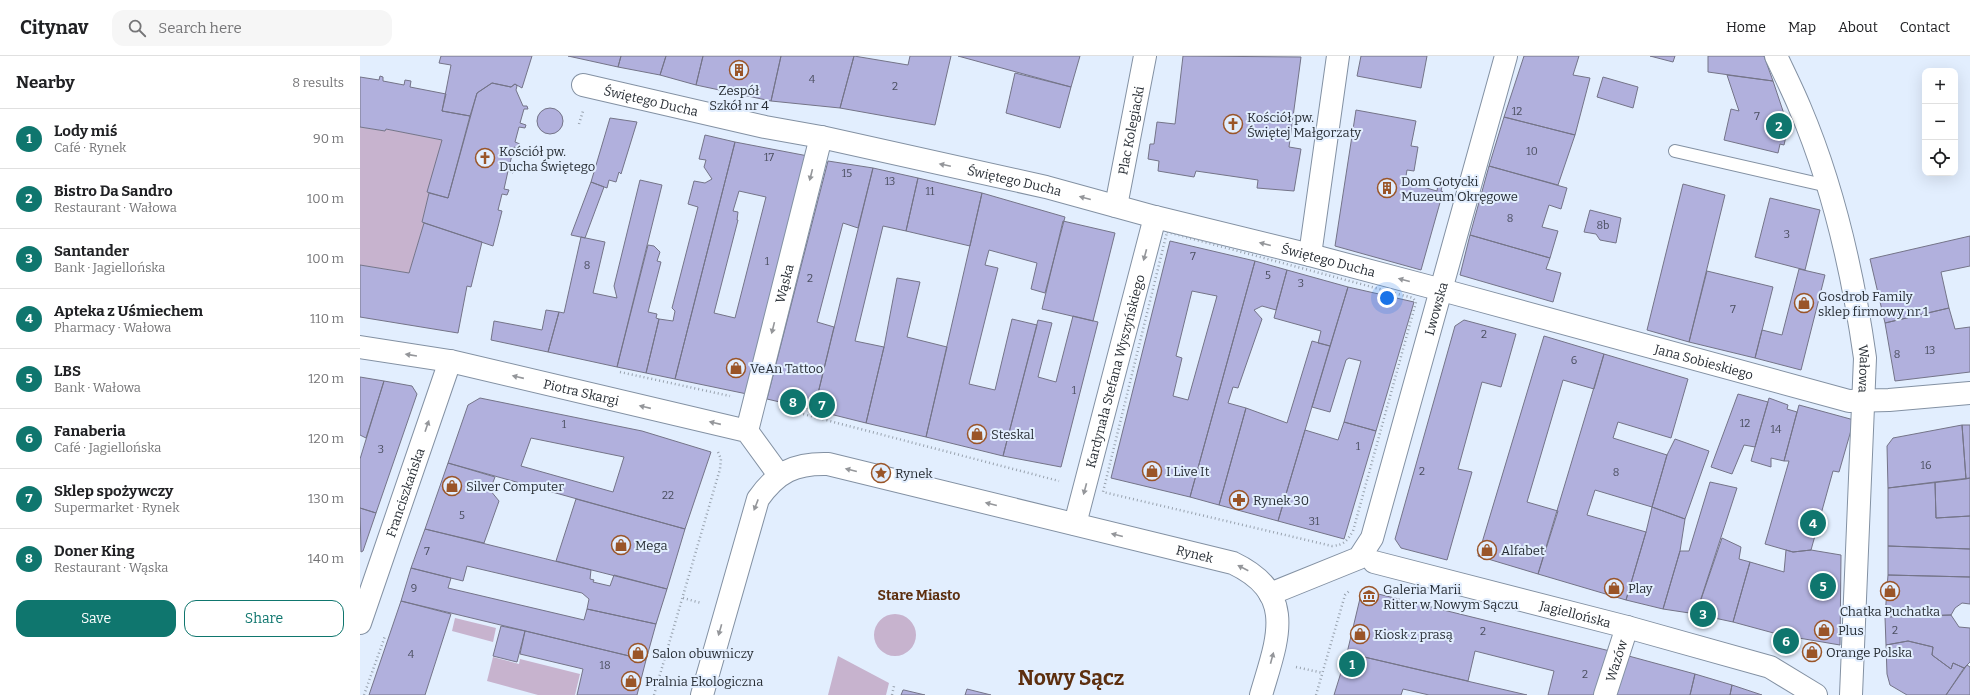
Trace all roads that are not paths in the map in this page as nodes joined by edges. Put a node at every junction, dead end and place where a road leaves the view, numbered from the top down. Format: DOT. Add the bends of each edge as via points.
graph roads {
  1 [pos="1145,56"];
  2 [pos="1338,56"];
  3 [pos="1506,56"];
  4 [pos="1776,56"];
  5 [pos="584,96"];
  6 [pos="820,137"];
  7 [pos="1675,151"];
  8 [pos="1828,186"];
  9 [pos="1116,206"];
  10 [pos="1155,217"];
  11 [pos="1310,255"];
  12 [pos="1442,290"];
  13 [pos="360,347"];
  14 [pos="450,361"];
  15 [pos="1970,394"];
  16 [pos="1864,400"];
  17 [pos="747,431"];
  18 [pos="779,475"];
  19 [pos="1075,524"];
  20 [pos="1367,560"];
  21 [pos="367,581"];
  22 [pos="1270,594"];
  23 [pos="360,623"];
  24 [pos="1627,627"];
  25 [pos="702,695"];
  26 [pos="1261,695"];
  27 [pos="1605,695"];
  28 [pos="1816,695"];
  29 [pos="1851,695"];
  1 -- 9 [label="street, Plac Kolegiacki"];
  2 -- 11 [label="street"];
  3 -- 12 [label="street, Lwowska"];
  4 -- 8 [label="street, Wałowa" via="1801,109"];
  5 -- 6 [label="street, Świętego Ducha"];
  9 -- 6 [label="street, Świętego Ducha, one-way" via="1046,187"];
  6 -- 17 [label="street, Wąska, one-way"];
  7 -- 8 [label="lane"];
  8 -- 16 [label="street, Wałowa" via="1859,312 1865,358"];
  9 -- 10 [label="street, Świętego Ducha"];
  11 -- 10 [label="street, Świętego Ducha, one-way"];
  10 -- 19 [label="street, Kardynała Stefana Wyszyńskiego, one-way"];
  12 -- 11 [label="street, Świętego Ducha, one-way"];
  12 -- 16 [label="street, Jana Sobieskiego" via="1849,401"];
  12 -- 20 [label="street, Lwowska"];
  14 -- 13 [label="street, Piotra Skargi, one-way"];
  17 -- 14 [label="street, Piotra Skargi, one-way"];
  21 -- 14 [label="street, Franciszkańska, one-way"];
  15 -- 16 [label="street, Jana Sobieskiego"];
  16 -- 29 [label="street, Wałowa"];
  17 -- 18 [label="street"];
  19 -- 18 [label="street, Rynek, one-way" via="828,464 794,467"];
  18 -- 25 [label="street, Rynek, one-way" via="767,486 752,514"];
  22 -- 19 [label="street, Rynek, one-way" via="1261,581 1248,570 1233,563"];
  20 -- 22 [label="street"];
  20 -- 24 [label="street, Jagiellońska"];
  21 -- 23 [label="street, Franciszkańska"];
  26 -- 22 [label="street, Rynek, one-way" via="1278,635 1276,608"];
  24 -- 27 [label="street, Wazów"];
  24 -- 28 [label="street, Jagiellońska" via="1770,667"];
}
